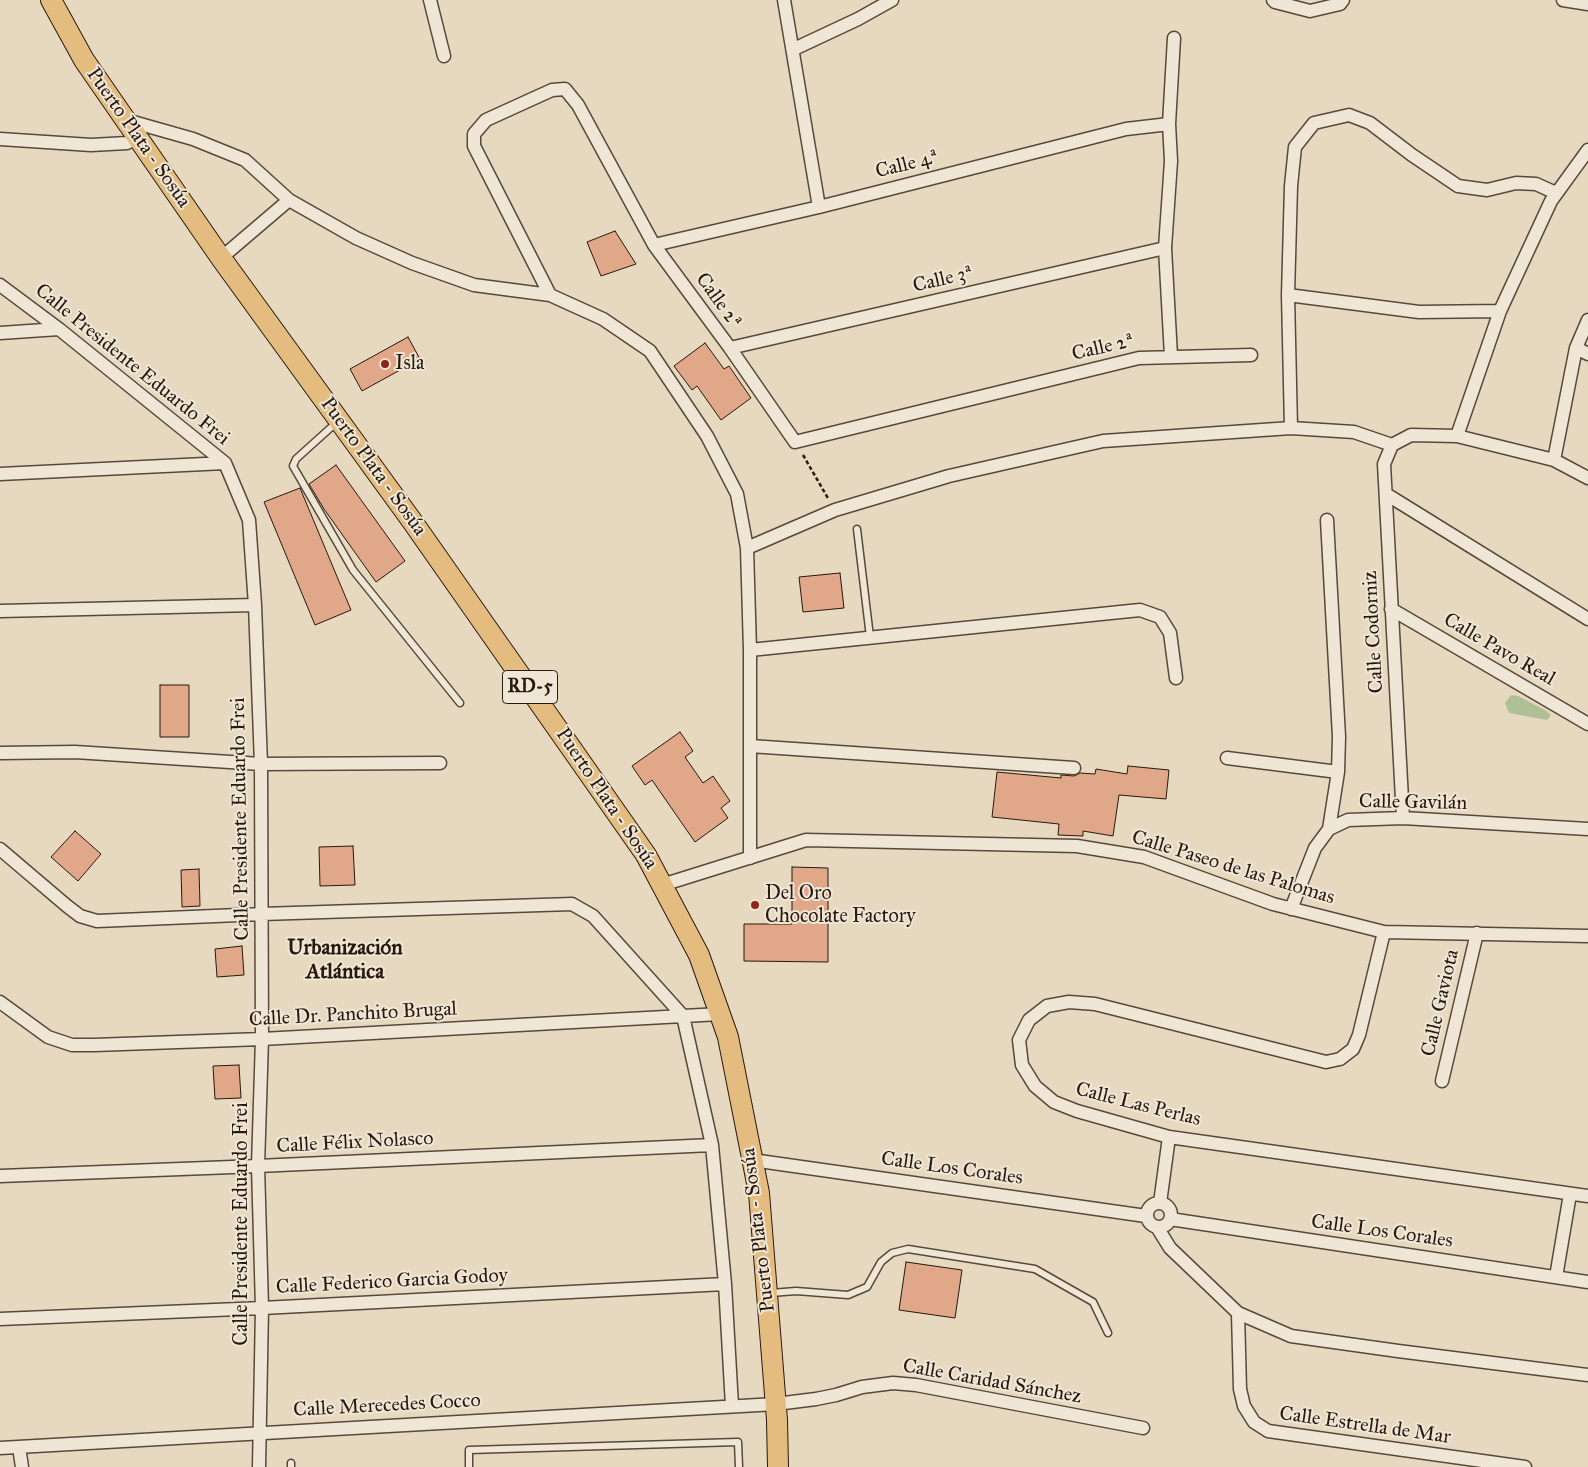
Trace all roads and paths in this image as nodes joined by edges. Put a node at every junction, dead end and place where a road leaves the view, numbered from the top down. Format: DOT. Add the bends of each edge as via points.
graph roads {
  1 [pos="51,0"];
  2 [pos="430,0"];
  3 [pos="784,0"];
  4 [pos="892,0"];
  5 [pos="1274,0"];
  6 [pos="1343,0"];
  7 [pos="1563,0"];
  8 [pos="1588,4"];
  9 [pos="1174,38"];
  10 [pos="794,48"];
  11 [pos="444,56"];
  12 [pos="126,120"];
  13 [pos="1169,124"];
  14 [pos="138,138"];
  15 [pos="0,139"];
  16 [pos="1588,150"];
  17 [pos="1556,193"];
  18 [pos="289,200"];
  19 [pos="819,207"];
  20 [pos="654,245"];
  21 [pos="1165,248"];
  22 [pos="221,258"];
  23 [pos="0,285"];
  24 [pos="550,295"];
  25 [pos="1288,295"];
  26 [pos="1500,311"];
  27 [pos="1588,320"];
  28 [pos="59,329"];
  29 [pos="0,333"];
  30 [pos="730,348"];
  31 [pos="1576,348"];
  32 [pos="1588,354"];
  33 [pos="1251,355"];
  34 [pos="1172,356"];
  35 [pos="339,420"];
  36 [pos="1291,428"];
  37 [pos="1457,436"];
  38 [pos="795,442"];
  39 [pos="1392,444"];
  40 [pos="1554,460"];
  41 [pos="225,463"];
  42 [pos="0,474"];
  43 [pos="1588,478"];
  44 [pos="1386,494"];
  45 [pos="834,510"];
  46 [pos="1327,520"];
  47 [pos="857,529"];
  48 [pos="747,548"];
  49 [pos="255,605"];
  50 [pos="1391,609"];
  51 [pos="0,612"];
  52 [pos="1588,619"];
  53 [pos="870,637"];
  54 [pos="750,650"];
  55 [pos="1176,678"];
  56 [pos="460,703"];
  57 [pos="1588,724"];
  58 [pos="750,746"];
  59 [pos="0,753"];
  60 [pos="1227,758"];
  61 [pos="440,763"];
  62 [pos="261,764"];
  63 [pos="1074,768"];
  64 [pos="1338,772"];
  65 [pos="1404,818"];
  66 [pos="1329,829"];
  67 [pos="1588,829"];
  68 [pos="0,849"];
  69 [pos="750,858"];
  70 [pos="662,885"];
  71 [pos="1291,909"];
  72 [pos="262,914"];
  73 [pos="1384,932"];
  74 [pos="1477,933"];
  75 [pos="1588,936"];
  76 [pos="0,1002"];
  77 [pos="720,1014"];
  78 [pos="683,1016"];
  79 [pos="262,1039"];
  80 [pos="1442,1081"];
  81 [pos="1170,1137"];
  82 [pos="712,1145"];
  83 [pos="752,1160"];
  84 [pos="258,1166"];
  85 [pos="0,1176"];
  86 [pos="1570,1194"];
  87 [pos="1588,1196"];
  88 [pos="1160,1203"];
  89 [pos="1146,1216"];
  90 [pos="1170,1219"];
  91 [pos="1157,1227"];
  92 [pos="1556,1277"];
  93 [pos="1588,1282"];
  94 [pos="725,1284"];
  95 [pos="767,1294"];
  96 [pos="262,1308"];
  97 [pos="1238,1313"];
  98 [pos="0,1319"];
  99 [pos="1108,1333"];
  100 [pos="1588,1375"];
  101 [pos="776,1404"];
  102 [pos="732,1406"];
  103 [pos="1143,1428"];
  104 [pos="259,1432"];
  105 [pos="19,1447"];
  106 [pos="0,1448"];
  107 [pos="1500,1465"];
  108 [pos="22,1467"];
  109 [pos="259,1467"];
  110 [pos="469,1467"];
  111 [pos="739,1467"];
  112 [pos="778,1467"];
  113 [pos="1525,1467"];
  1 -- 12 [label="main road, Puerto Plata - Sosúa / RD-5" via="84,60"];
  2 -- 11 [label="street"];
  3 -- 10 [label="street"];
  4 -- 10 [label="street"];
  5 -- 6 [label="street" via="1310,11 1340,4"];
  7 -- 8 [label="street"];
  9 -- 13 [label="street"];
  10 -- 19 [label="street"];
  12 -- 14 [label="main road, Puerto Plata - Sosúa / RD-5"];
  12 -- 18 [label="street" via="194,139 245,160"];
  13 -- 19 [label="street, Calle 4ª" via="1126,129"];
  13 -- 21 [label="street" via="1171,161"];
  14 -- 15 [label="street" via="128,143 91,144"];
  14 -- 22 [label="main road, Puerto Plata - Sosúa / RD-5"];
  16 -- 17 [label="street"];
  17 -- 25 [label="street" via="1536,184 1516,183 1487,190 1458,186 1370,123 1349,114 1314,123 1295,148 1290,186"];
  17 -- 26 [label="street"];
  18 -- 22 [label="street"];
  18 -- 24 [label="street" via="356,238 412,263 474,284"];
  19 -- 20 [label="street, Calle 4ª"];
  20 -- 24 [label="street, Calle 2ª" via="578,105 564,89 552,90 486,120 474,134 474,146"];
  20 -- 30 [label="street, Calle 2ª"];
  21 -- 30 [label="street, Calle 3ª"];
  21 -- 34 [label="street"];
  22 -- 35 [label="main road, Puerto Plata - Sosúa / RD-5"];
  23 -- 28 [label="street, Calle Presidente Eduardo Frei"];
  24 -- 48 [label="street" via="603,319 650,352 707,436 737,494"];
  25 -- 26 [label="street" via="1419,312"];
  25 -- 36 [label="street"];
  26 -- 37 [label="street"];
  27 -- 31 [label="street"];
  28 -- 29 [label="street"];
  28 -- 41 [label="street, Calle Presidente Eduardo Frei"];
  30 -- 38 [label="street, Calle 2ª"];
  31 -- 32 [label="street"];
  31 -- 40 [label="street"];
  33 -- 34 [label="street, Calle 2ª"];
  34 -- 38 [label="street, Calle 2ª" via="1139,358"];
  35 -- 56 [label="lane" via="292,466 353,570"];
  35 -- 70 [label="main road, Puerto Plata - Sosúa / RD-5" via="587,768 646,855"];
  36 -- 39 [label="street" via="1354,432"];
  36 -- 45 [label="street" via="1103,441 949,476"];
  37 -- 39 [label="street" via="1411,435"];
  37 -- 40 [label="street"];
  38 -- 45 [label="path"];
  39 -- 44 [label="street, Calle Codorniz" via="1384,464"];
  40 -- 43 [label="street"];
  41 -- 42 [label="street"];
  41 -- 49 [label="street, Calle Presidente Eduardo Frei" via="249,520"];
  44 -- 50 [label="street, Calle Codorniz"];
  44 -- 52 [label="street"];
  45 -- 48 [label="street"];
  46 -- 64 [label="street" via="1339,736"];
  47 -- 53 [label="lane"];
  48 -- 54 [label="street"];
  49 -- 51 [label="street"];
  49 -- 62 [label="street, Calle Presidente Eduardo Frei"];
  50 -- 57 [label="street, Calle Pavo Real"];
  50 -- 65 [label="street, Calle Codorniz"];
  53 -- 54 [label="street"];
  53 -- 55 [label="street" via="1140,610 1160,617 1170,632"];
  54 -- 58 [label="street"];
  58 -- 63 [label="street"];
  58 -- 69 [label="street"];
  59 -- 62 [label="street" via="75,752"];
  60 -- 64 [label="street"];
  61 -- 62 [label="street"];
  62 -- 72 [label="street, Calle Presidente Eduardo Frei"];
  64 -- 66 [label="street"];
  65 -- 66 [label="street, Calle Gavilán" via="1348,820"];
  65 -- 67 [label="street, Calle Gavilán"];
  66 -- 71 [label="street" via="1315,848"];
  68 -- 72 [label="street" via="80,916 97,921"];
  69 -- 70 [label="street, Calle Paseo de las Palomas"];
  69 -- 71 [label="street, Calle Paseo de las Palomas" via="806,840 1077,846 1144,857"];
  70 -- 77 [label="main road, Puerto Plata - Sosúa / RD-5" via="698,955"];
  71 -- 73 [label="street, Calle Paseo de las Palomas"];
  72 -- 78 [label="street" via="572,904 593,916"];
  72 -- 79 [label="street, Calle Presidente Eduardo Frei"];
  73 -- 74 [label="street, Calle Paseo de las Palomas"];
  73 -- 81 [label="street, Calle Las Perlas" via="1359,1036 1353,1049 1340,1059 1326,1062 1094,1004 1069,1002 1047,1006 1029,1020 1019,1040 1022,1065 1035,1086 1054,1102"];
  74 -- 75 [label="street, Calle Paseo de las Palomas"];
  74 -- 80 [label="street, Calle Gaviota"];
  76 -- 79 [label="street, Calle Dr. Panchito Brugal" via="48,1037 72,1045"];
  77 -- 78 [label="street, Calle Dr. Panchito Brugal"];
  77 -- 83 [label="main road, Puerto Plata - Sosúa / RD-5" via="728,1037"];
  78 -- 79 [label="street, Calle Dr. Panchito Brugal"];
  78 -- 82 [label="street"];
  79 -- 84 [label="street, Calle Presidente Eduardo Frei"];
  81 -- 86 [label="street, Calle Las Perlas"];
  81 -- 88 [label="street"];
  82 -- 84 [label="street, Calle Félix Nolasco"];
  82 -- 94 [label="street"];
  83 -- 89 [label="street, Calle Los Corales"];
  83 -- 95 [label="main road, Puerto Plata - Sosúa / RD-5" via="759,1193"];
  84 -- 85 [label="street, Calle Félix Nolasco"];
  84 -- 96 [label="street, Calle Presidente Eduardo Frei"];
  86 -- 87 [label="street, Calle Las Perlas"];
  86 -- 92 [label="street"];
  88 -- 89 [label="street" via="1150,1206"];
  88 -- 90 [label="street" via="1169,1208"];
  89 -- 91 [label="street" via="1152,1226"];
  90 -- 91 [label="street" via="1163,1227"];
  90 -- 92 [label="street, Calle Los Corales"];
  91 -- 97 [label="street" via="1170,1248"];
  92 -- 93 [label="street, Calle Los Corales"];
  94 -- 96 [label="street, Calle Federico Garcia Godoy"];
  94 -- 102 [label="street"];
  95 -- 99 [label="lane" via="796,1291 848,1294 867,1287 882,1262 892,1253 908,1249 1035,1269 1093,1302"];
  95 -- 101 [label="main road, Puerto Plata - Sosúa / RD-5"];
  96 -- 98 [label="street, Calle Federico Garcia Godoy"];
  96 -- 104 [label="street, Calle Presidente Eduardo Frei"];
  97 -- 100 [label="street" via="1291,1336"];
  97 -- 107 [label="street, Calle Estrella de Mar" via="1240,1389 1244,1406 1254,1422 1268,1431"];
  101 -- 102 [label="street, Calle Merecedes Cocco"];
  101 -- 103 [label="street, Calle Caridad Sánchez" via="893,1383"];
  101 -- 112 [label="main road, Puerto Plata - Sosúa / RD-5"];
  102 -- 104 [label="street, Calle Merecedes Cocco"];
  104 -- 105 [label="street, Calle Merecedes Cocco"];
  104 -- 109 [label="street, Calle Presidente Eduardo Frei"];
  105 -- 106 [label="street, Calle Merecedes Cocco"];
  105 -- 108 [label="street"];
  107 -- 113 [label="street, Calle Estrella de Mar"];
  110 -- 111 [label="lane" via="469,1450 738,1442"];
}
